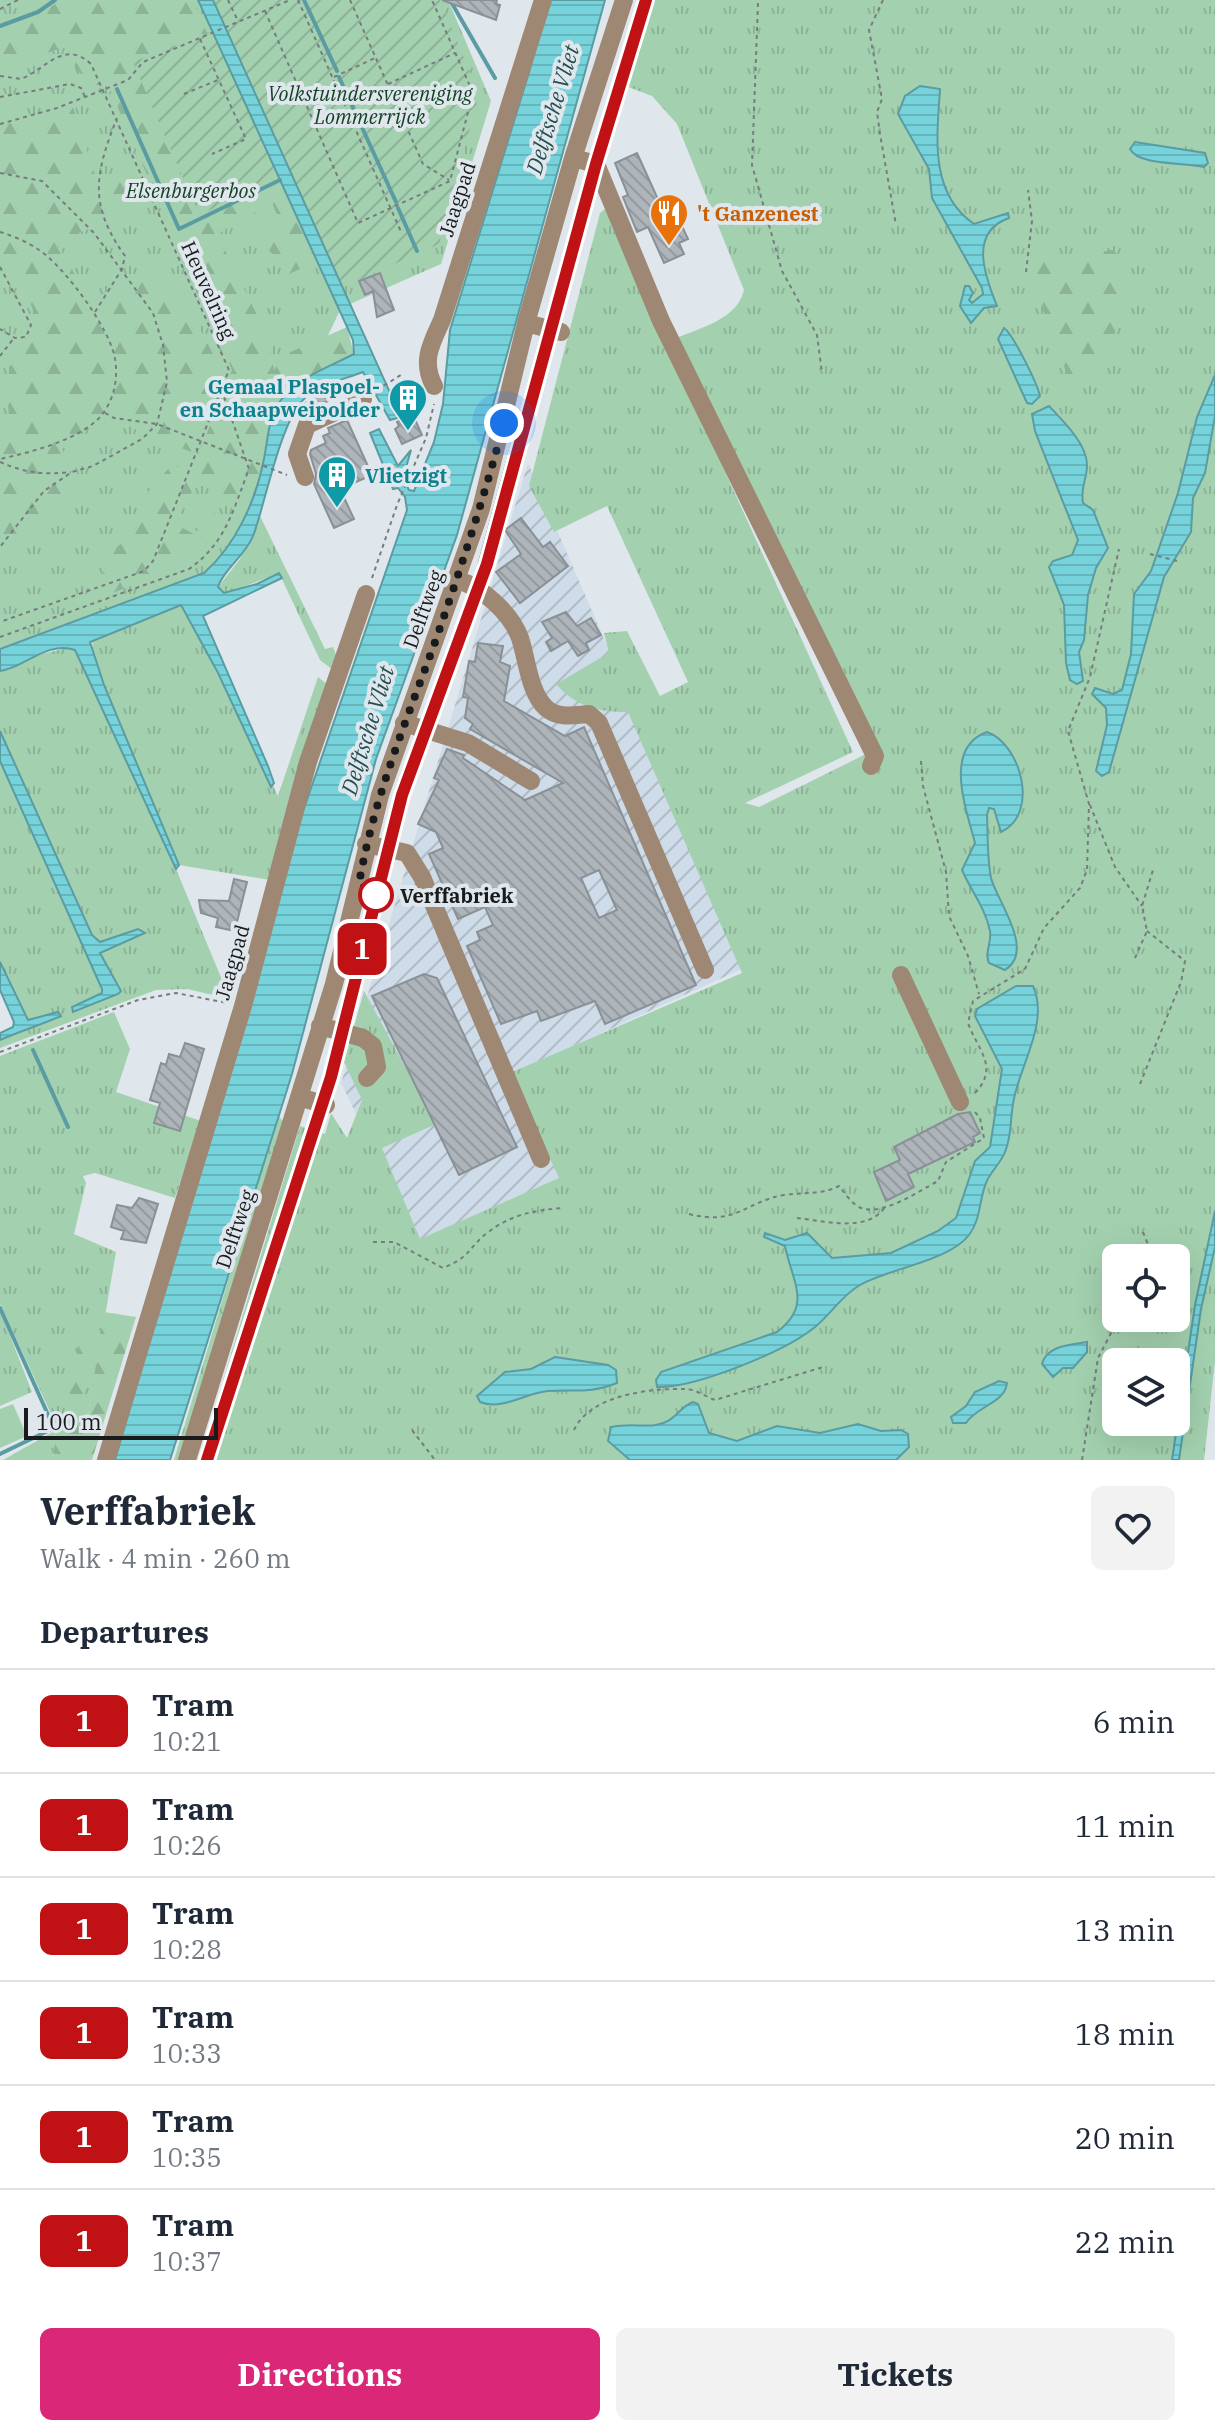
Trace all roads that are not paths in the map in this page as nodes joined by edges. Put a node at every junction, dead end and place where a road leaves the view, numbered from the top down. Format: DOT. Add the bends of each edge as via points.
graph roads {
  1 [pos="543,0"];
  2 [pos="624,0"];
  3 [pos="573,158"];
  4 [pos="526,323"];
  5 [pos="561,332"];
  6 [pos="434,386"];
  7 [pos="366,397"];
  8 [pos="305,477"];
  9 [pos="457,580"];
  10 [pos="366,594"];
  11 [pos="404,723"];
  12 [pos="871,766"];
  13 [pos="531,781"];
  14 [pos="366,844"];
  15 [pos="705,970"];
  16 [pos="901,975"];
  17 [pos="320,1026"];
  18 [pos="367,1078"];
  19 [pos="299,1097"];
  20 [pos="960,1102"];
  21 [pos="326,1105"];
  22 [pos="541,1159"];
  23 [pos="106,1460"];
  24 [pos="187,1460"];
  1 -- 6 [label="street, Jaagpad" via="426,362"];
  2 -- 3 [label="street, Delftweg"];
  3 -- 4 [label="street, Delftweg"];
  3 -- 12 [label="street" via="596,164 661,321 875,756"];
  4 -- 5 [label="street"];
  4 -- 9 [label="street, Delftweg" via="481,509"];
  7 -- 8 [label="street" via="307,425 297,454"];
  9 -- 11 [label="street, Delftweg"];
  9 -- 15 [label="street" via="473,584 519,634 530,676 546,708 562,716 589,714 599,723"];
  10 -- 23 [label="street, Jaagpad" via="308,762 243,1006"];
  11 -- 13 [label="street" via="468,743"];
  11 -- 14 [label="street, Delftweg"];
  14 -- 17 [label="street, Delftweg"];
  14 -- 22 [label="street" via="407,853 422,877"];
  16 -- 20 [label="street"];
  17 -- 18 [label="street" via="373,1046 377,1067"];
  17 -- 19 [label="street, Delftweg"];
  19 -- 21 [label="street"];
  19 -- 24 [label="street, Delftweg"];
}
